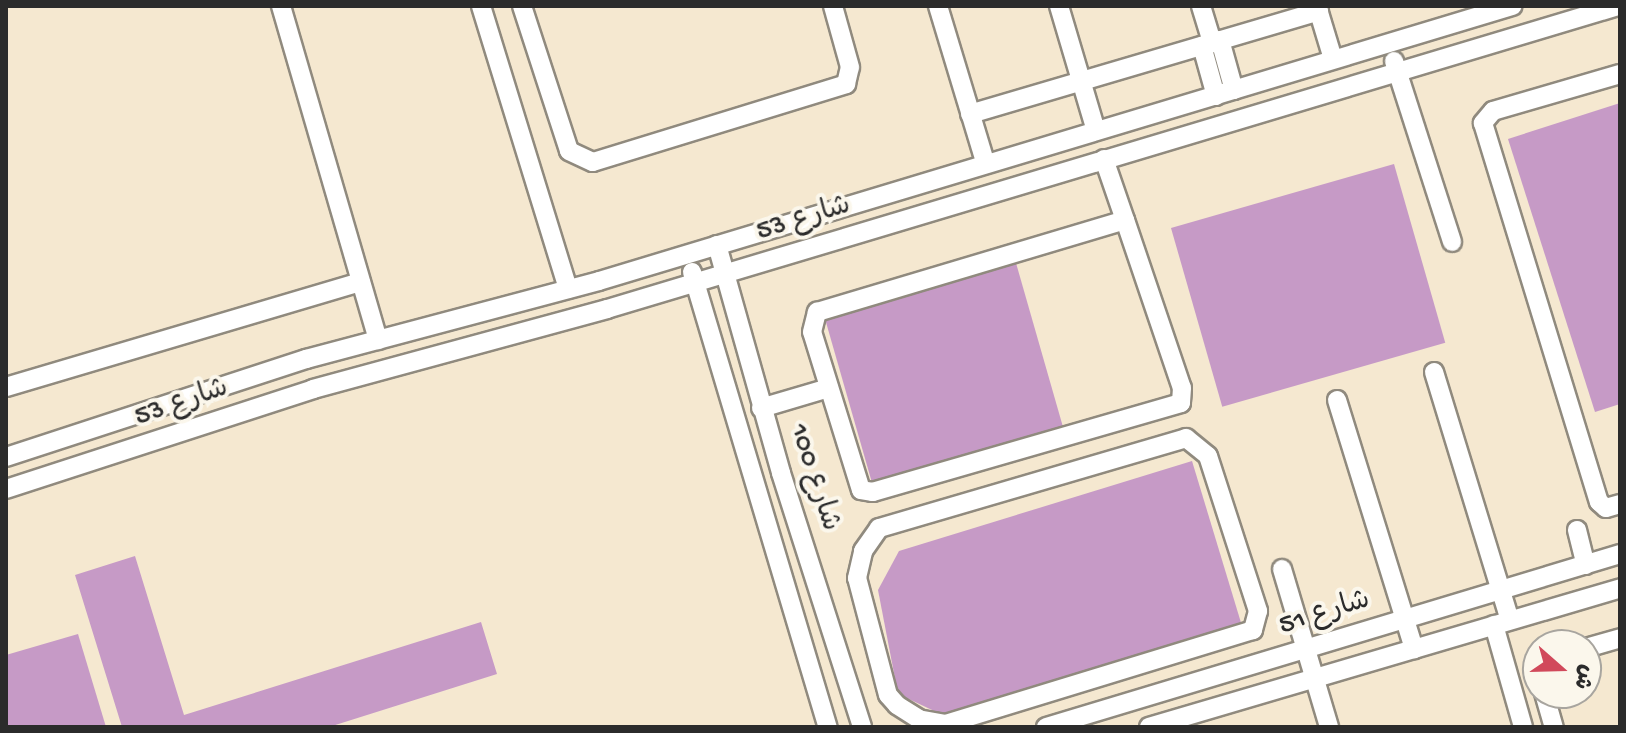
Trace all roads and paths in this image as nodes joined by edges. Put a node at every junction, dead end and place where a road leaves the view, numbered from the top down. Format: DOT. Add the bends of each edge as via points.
graph roads {
  1 [pos="281,6"];
  2 [pos="481,6"];
  3 [pos="522,6"];
  4 [pos="833,6"];
  5 [pos="938,6"];
  6 [pos="1059,6"];
  7 [pos="1201,6"];
  8 [pos="1512,6"];
  9 [pos="1618,6"];
  10 [pos="1318,8"];
  11 [pos="1211,43"];
  12 [pos="1389,43"];
  13 [pos="1333,59"];
  14 [pos="1397,69"];
  15 [pos="1620,74"];
  16 [pos="1081,81"];
  17 [pos="1225,93"];
  18 [pos="970,114"];
  19 [pos="1096,131"];
  20 [pos="1104,159"];
  21 [pos="985,162"];
  22 [pos="1125,220"];
  23 [pos="1452,242"];
  24 [pos="717,245"];
  25 [pos="687,254"];
  26 [pos="725,272"];
  27 [pos="695,281"];
  28 [pos="361,282"];
  29 [pos="568,289"];
  30 [pos="378,340"];
  31 [pos="1434,372"];
  32 [pos="6,387"];
  33 [pos="829,388"];
  34 [pos="1337,400"];
  35 [pos="761,408"];
  36 [pos="6,457"];
  37 [pos="6,489"];
  38 [pos="1620,504"];
  39 [pos="1577,530"];
  40 [pos="1620,554"];
  41 [pos="1586,565"];
  42 [pos="1282,569"];
  43 [pos="1501,591"];
  44 [pos="1619,594"];
  45 [pos="1404,620"];
  46 [pos="1502,622"];
  47 [pos="872,640"];
  48 [pos="1305,649"];
  49 [pos="1414,649"];
  50 [pos="839,651"];
  51 [pos="1313,678"];
  52 [pos="821,725"];
  53 [pos="862,727"];
  54 [pos="1046,727"];
  55 [pos="1149,727"];
  56 [pos="1329,727"];
  57 [pos="1523,727"];
  1 -- 28 [label="lane"];
  2 -- 29 [label="lane"];
  3 -- 4 [label="lane" via="569,151 593,162 846,84 850,67"];
  5 -- 18 [label="lane"];
  6 -- 16 [label="lane"];
  7 -- 11 [label="lane"];
  8 -- 12 [label="lane, شارع 53"];
  9 -- 14 [label="lane, شارع 53"];
  10 -- 11 [label="lane"];
  10 -- 13 [label="lane"];
  11 -- 16 [label="lane"];
  11 -- 17 [label="lane"];
  12 -- 13 [label="lane, شارع 53"];
  12 -- 14 [label="lane"];
  13 -- 17 [label="lane, شارع 53"];
  14 -- 20 [label="lane, شارع 53"];
  14 -- 23 [label="lane"];
  15 -- 38 [label="lane" via="1493,111 1483,123 1599,502 1606,508"];
  16 -- 18 [label="lane"];
  16 -- 19 [label="lane"];
  17 -- 19 [label="lane, شارع 53"];
  18 -- 21 [label="lane"];
  19 -- 21 [label="lane, شارع 53"];
  20 -- 22 [label="lane"];
  20 -- 26 [label="lane, شارع 53"];
  21 -- 24 [label="lane, شارع 53"];
  22 -- 33 [label="lane" via="817,312 811,327"];
  22 -- 33 [label="lane" via="1183,391 1175,408 869,492 855,480"];
  24 -- 25 [label="lane, شارع 53"];
  24 -- 26 [label="lane, شارع 100"];
  25 -- 27 [label="lane, شارع 100"];
  25 -- 29 [label="lane, شارع 53"];
  26 -- 27 [label="lane, شارع 53"];
  26 -- 35 [label="lane, شارع 100"];
  27 -- 37 [label="lane, شارع 53" via="313,389"];
  27 -- 52 [label="lane, شارع 100"];
  28 -- 30 [label="lane"];
  28 -- 32 [label="lane"];
  29 -- 30 [label="lane, شارع 53"];
  30 -- 36 [label="lane, شارع 53"];
  31 -- 43 [label="lane"];
  33 -- 35 [label="lane"];
  34 -- 45 [label="lane"];
  35 -- 50 [label="lane, شارع 100"];
  39 -- 41 [label="lane"];
  40 -- 41 [label="lane, شارع 51"];
  41 -- 43 [label="lane, شارع 51"];
  42 -- 48 [label="lane"];
  43 -- 45 [label="lane, شارع 51"];
  43 -- 46 [label="lane"];
  44 -- 46 [label="lane, شارع 51"];
  45 -- 48 [label="lane, شارع 51"];
  45 -- 49 [label="lane"];
  46 -- 49 [label="lane, شارع 51"];
  46 -- 57 [label="lane"];
  47 -- 47 [label="lane" via="857,578 863,551 879,528 1186,438 1208,456 1258,611 1257,622 1245,637 946,724 919,719 888,695"];
  47 -- 50 [label="lane"];
  48 -- 51 [label="lane"];
  48 -- 54 [label="lane, شارع 51"];
  49 -- 51 [label="lane, شارع 51"];
  50 -- 53 [label="lane, شارع 100"];
  51 -- 55 [label="lane, شارع 51"];
  51 -- 56 [label="lane"];
}
